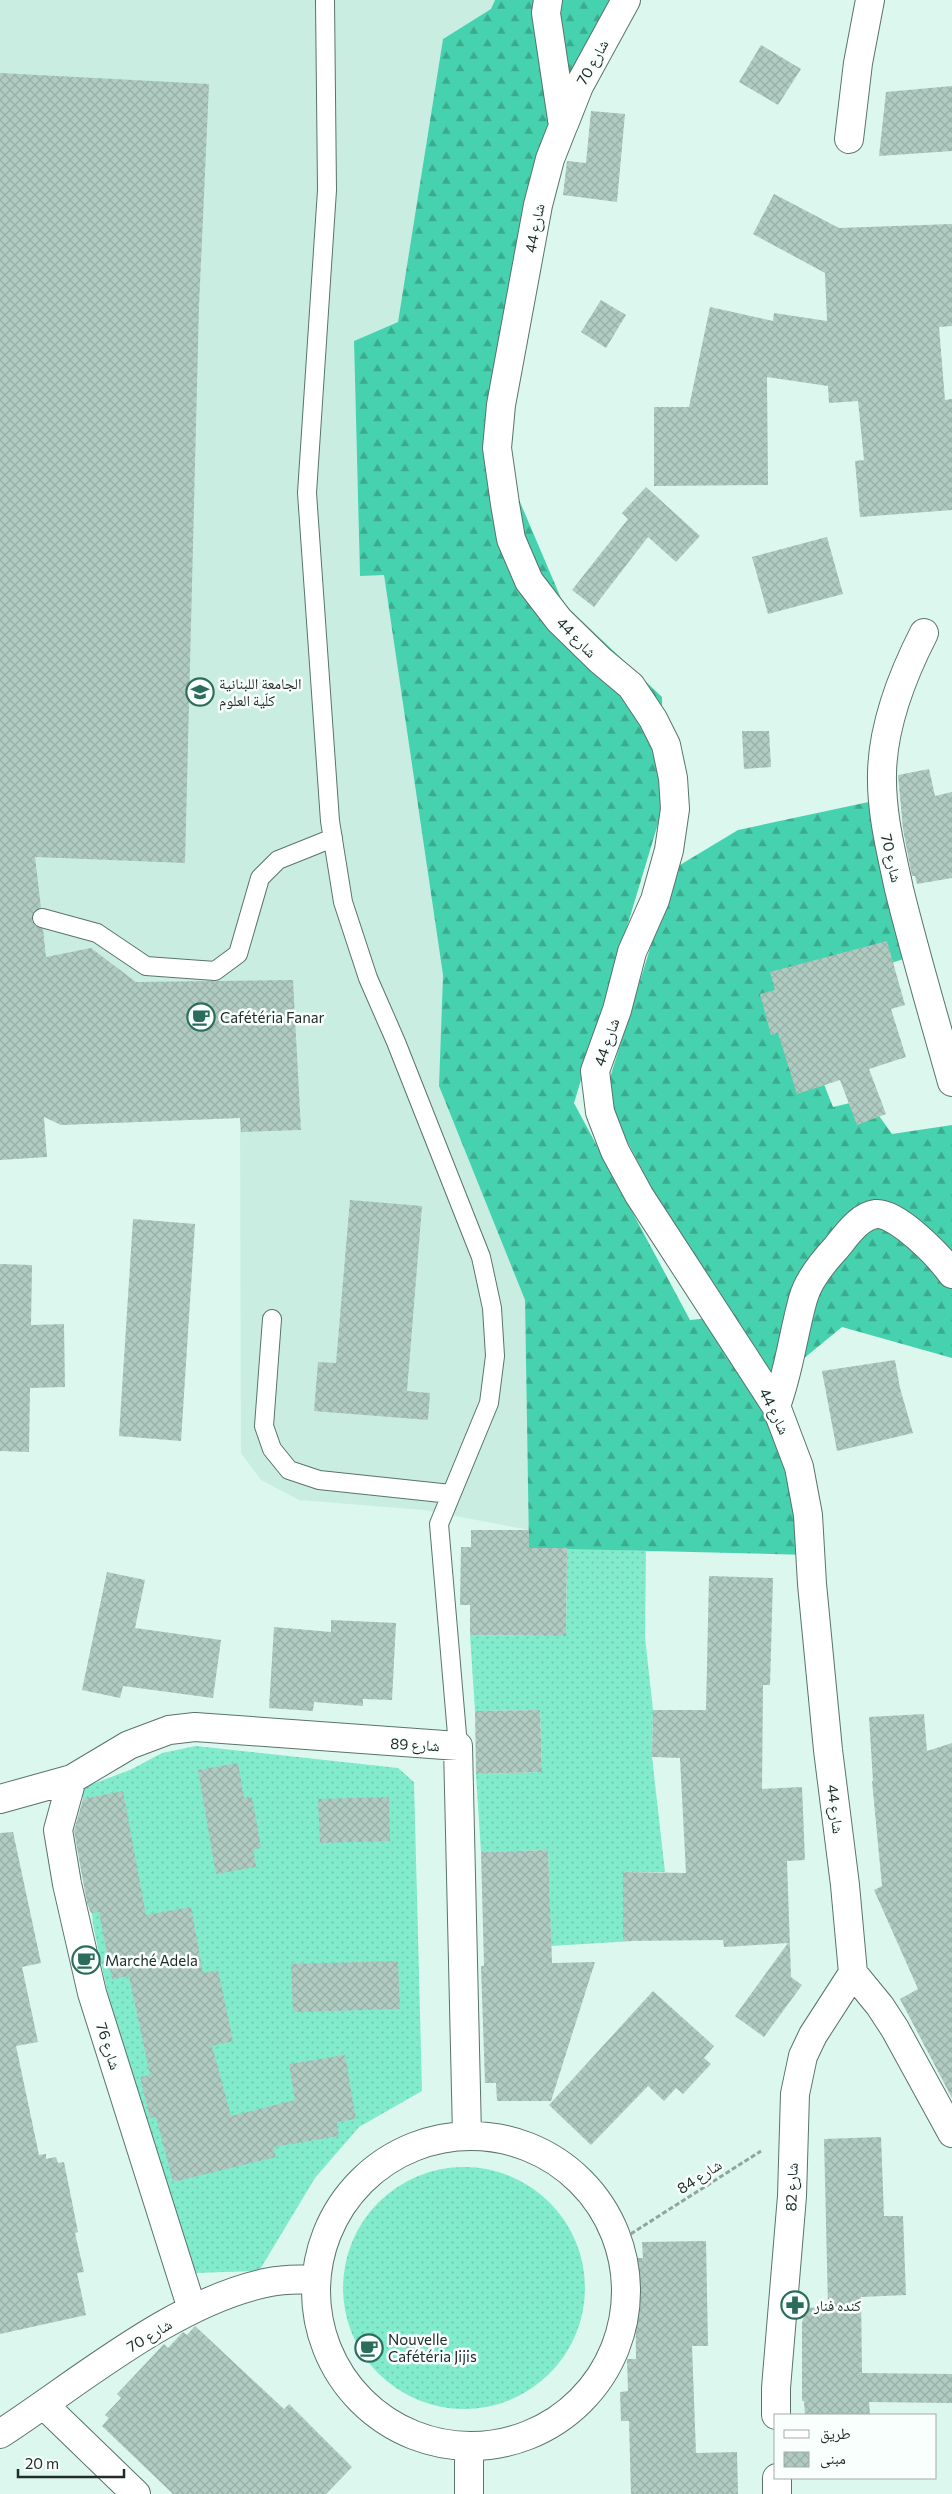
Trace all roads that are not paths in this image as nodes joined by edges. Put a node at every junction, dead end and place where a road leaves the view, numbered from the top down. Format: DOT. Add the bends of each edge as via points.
graph roads {
  1 [pos="325,0"];
  2 [pos="548,0"];
  3 [pos="626,0"];
  4 [pos="870,0"];
  5 [pos="563,126"];
  6 [pos="849,139"];
  7 [pos="924,633"];
  8 [pos="333,838"];
  9 [pos="42,918"];
  10 [pos="952,1082"];
  11 [pos="952,1274"];
  12 [pos="272,1319"];
  13 [pos="776,1406"];
  14 [pos="452,1494"];
  15 [pos="458,1746"];
  16 [pos="72,1779"];
  17 [pos="0,1799"];
  18 [pos="852,1973"];
  19 [pos="952,2133"];
  20 [pos="467,2135"];
  21 [pos="315,2279"];
  22 [pos="192,2309"];
  23 [pos="44,2405"];
  24 [pos="776,2414"];
  25 [pos="0,2434"];
  26 [pos="469,2446"];
  27 [pos="777,2479"];
  28 [pos="136,2494"];
  29 [pos="469,2494"];
  30 [pos="777,2494"];
  1 -- 8 [label="lane" via="327,190 307,493"];
  2 -- 5 [label="street, شارع 44" via="546,13"];
  3 -- 5 [label="street, شارع 70" via="579,86"];
  4 -- 6 [label="street"];
  5 -- 13 [label="street, شارع 44" via="538,204 501,404 497,448 505,504 511,539 529,581 559,620 631,686 653,719 666,746 675,809 669,850 655,900 632,952 617,1010 595,1071 600,1112 615,1151 639,1195"];
  7 -- 10 [label="street, شارع 70" via="905,670 889,726 882,773 886,830 907,922"];
  8 -- 9 [label="lane" via="278,860 260,878 238,954 215,972 146,966 97,933"];
  8 -- 14 [label="lane" via="343,902 368,978 481,1257 492,1308 495,1356 489,1403"];
  11 -- 13 [label="street" via="912,1234 884,1215 874,1214 854,1227 825,1260 803,1297 789,1367"];
  12 -- 14 [label="lane" via="264,1426 272,1449 289,1470 319,1480"];
  13 -- 18 [label="street, شارع 44" via="799,1467 808,1515 812,1584"];
  14 -- 15 [label="lane" via="439,1524"];
  15 -- 16 [label="street, شارع 89" via="195,1726 169,1730 129,1745"];
  15 -- 20 [label="street, شارع 89"];
  16 -- 17 [label="street, شارع 89"];
  16 -- 22 [label="street, شارع 76" via="58,1830 67,1884 92,1993"];
  18 -- 19 [label="street" via="895,2029"];
  18 -- 24 [label="street, شارع 82" via="813,2035 803,2056 794,2094 792,2196"];
  20 -- 21 [label="street" via="434,2139 403,2150 376,2167 352,2190 334,2216 321,2247"];
  20 -- 26 [label="street" via="500,2138 531,2147 560,2163 585,2185 604,2212 618,2242 625,2274 625,2306 619,2339 605,2369 586,2395 561,2417 533,2433 502,2443"];
  21 -- 22 [label="street, شارع 70" via="271,2282 234,2292"];
  21 -- 26 [label="street" via="316,2311 324,2342 338,2370 357,2396 380,2417 408,2433 438,2443"];
  22 -- 23 [label="street, شارع 70" via="108,2360"];
  23 -- 25 [label="street, شارع 70"];
  23 -- 28 [label="street"];
  26 -- 29 [label="street"];
  27 -- 30 [label="street"];
}
